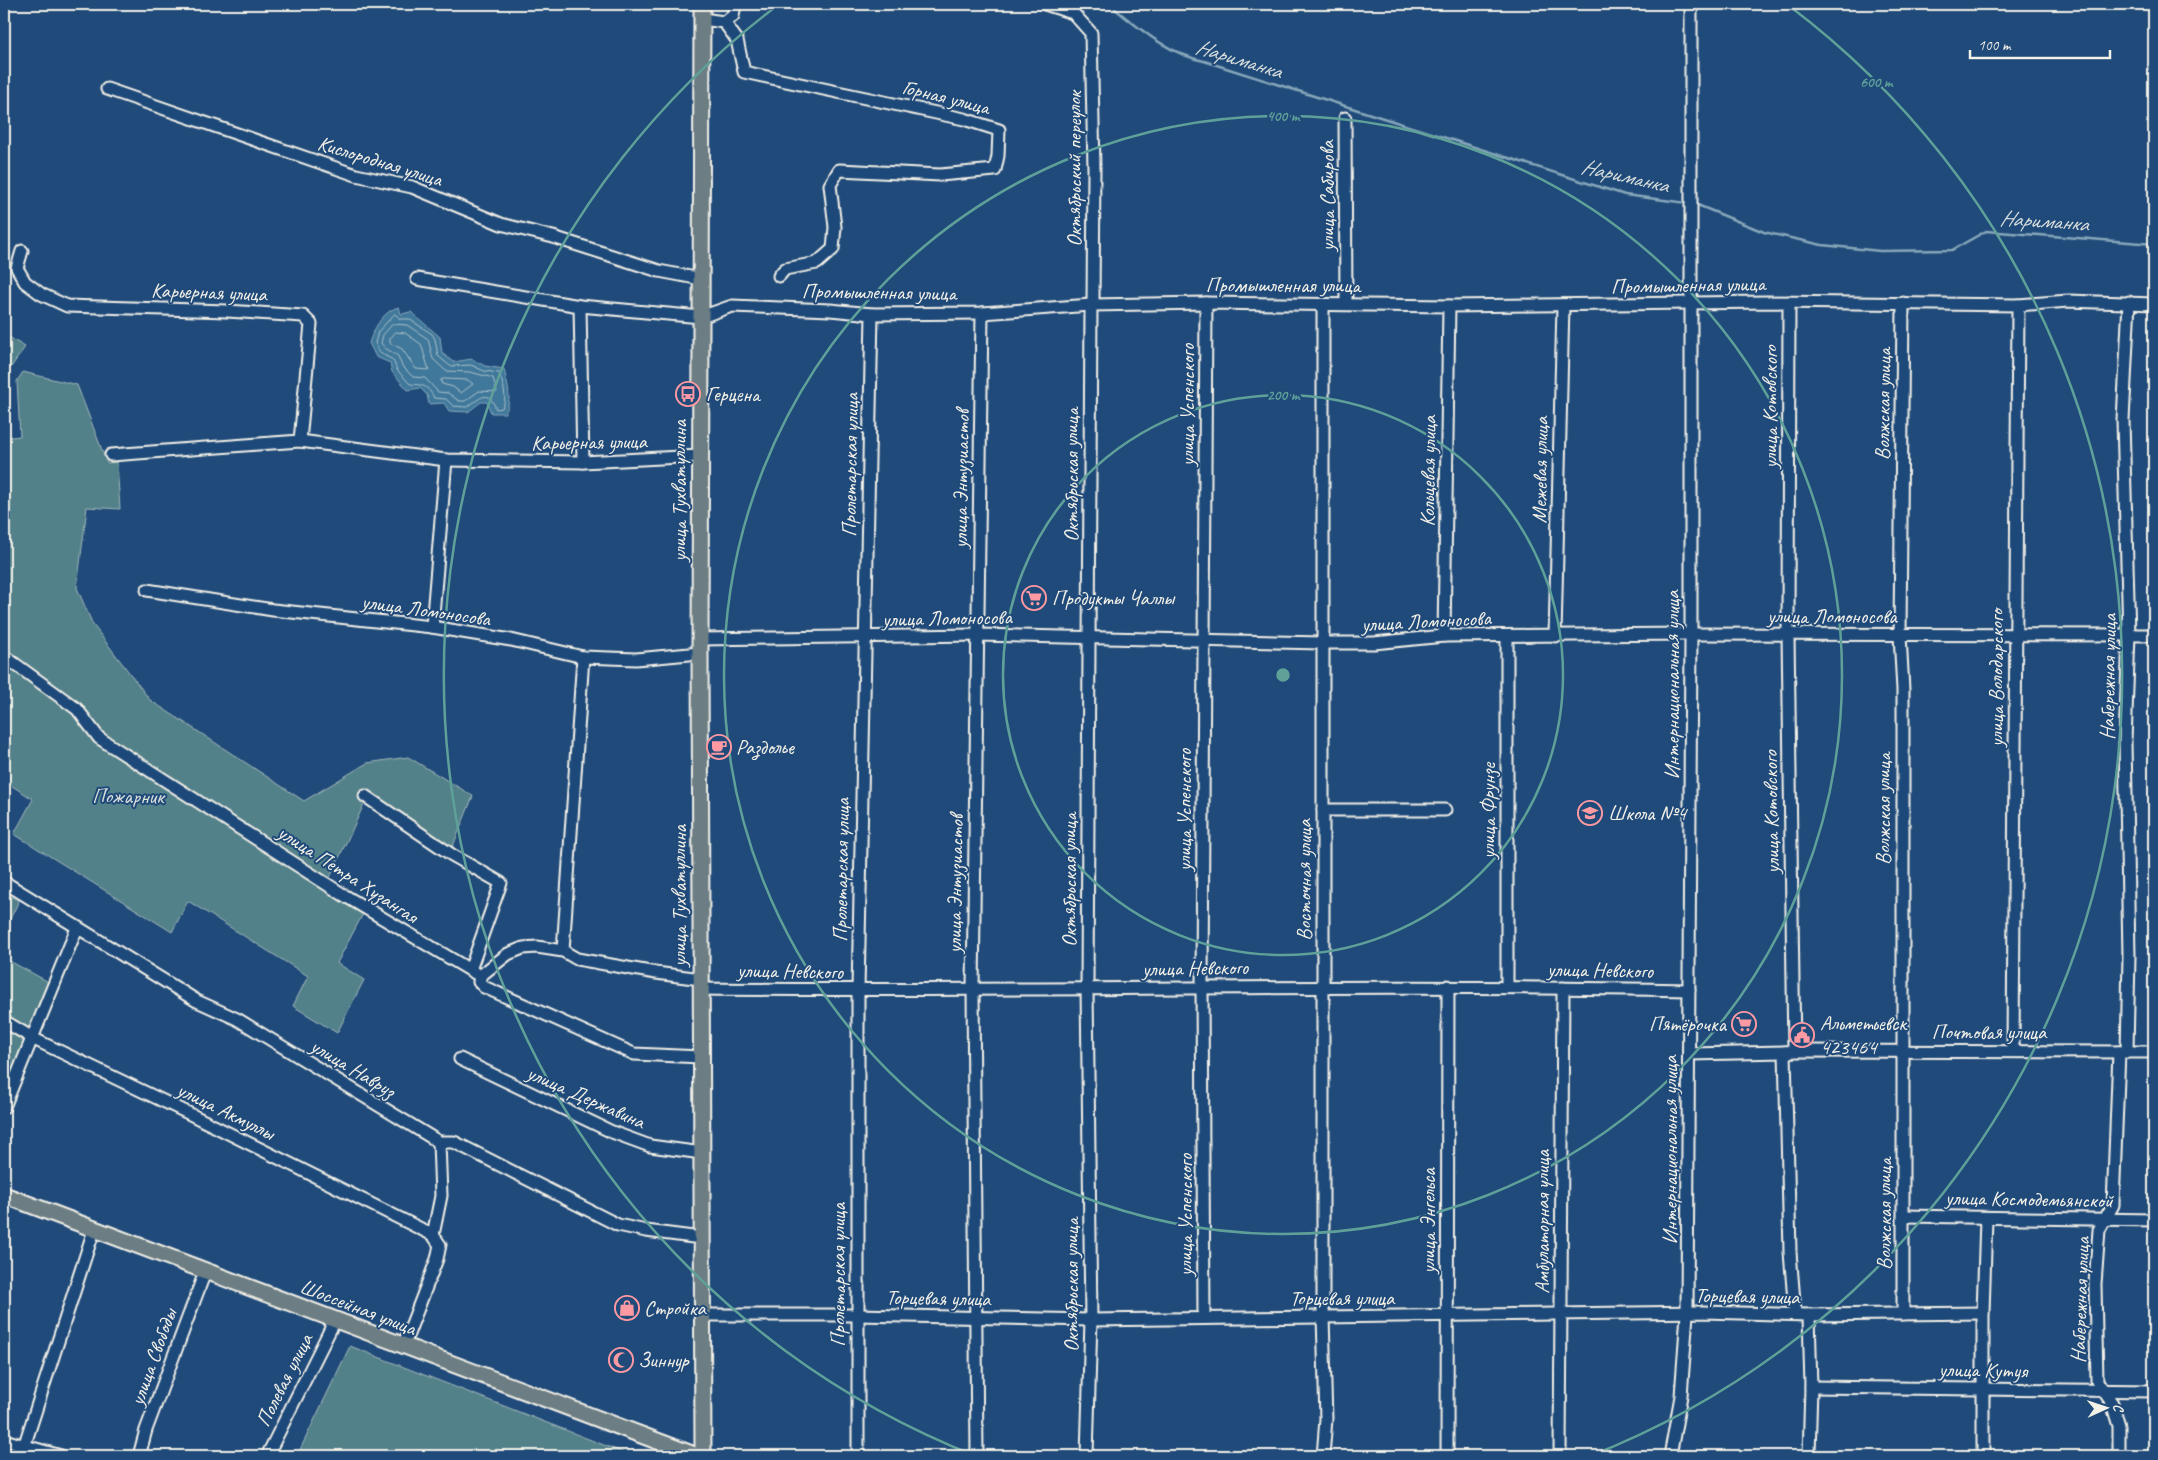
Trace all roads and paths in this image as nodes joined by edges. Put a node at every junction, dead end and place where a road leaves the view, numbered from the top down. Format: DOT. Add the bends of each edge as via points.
graph roads {
  1 [pos="735,4"];
  2 [pos="1045,4"];
  3 [pos="1691,4"];
  4 [pos="702,11"];
  5 [pos="724,22"];
  6 [pos="107,89"];
  7 [pos="1345,118"];
  8 [pos="22,251"];
  9 [pos="779,276"];
  10 [pos="417,279"];
  11 [pos="701,279"];
  12 [pos="1789,302"];
  13 [pos="2129,302"];
  14 [pos="1206,303"];
  15 [pos="1903,303"];
  16 [pos="1323,304"];
  17 [pos="1346,304"];
  18 [pos="1692,304"];
  19 [pos="2154,304"];
  20 [pos="1092,305"];
  21 [pos="1563,305"];
  22 [pos="2018,305"];
  23 [pos="580,306"];
  24 [pos="1449,306"];
  25 [pos="982,313"];
  26 [pos="872,314"];
  27 [pos="701,317"];
  28 [pos="300,441"];
  29 [pos="111,456"];
  30 [pos="700,456"];
  31 [pos="446,460"];
  32 [pos="583,462"];
  33 [pos="148,590"];
  34 [pos="432,627"];
  35 [pos="1691,634"];
  36 [pos="976,635"];
  37 [pos="1788,635"];
  38 [pos="1900,635"];
  39 [pos="2015,635"];
  40 [pos="2129,635"];
  41 [pos="2154,635"];
  42 [pos="1089,636"];
  43 [pos="1444,636"];
  44 [pos="1507,636"];
  45 [pos="1555,636"];
  46 [pos="864,638"];
  47 [pos="1204,639"];
  48 [pos="1323,643"];
  49 [pos="700,646"];
  50 [pos="4,656"];
  51 [pos="583,657"];
  52 [pos="365,796"];
  53 [pos="1323,810"];
  54 [pos="1445,810"];
  55 [pos="4,882"];
  56 [pos="77,928"];
  57 [pos="563,951"];
  58 [pos="475,973"];
  59 [pos="701,984"];
  60 [pos="1322,986"];
  61 [pos="1448,986"];
  62 [pos="1507,986"];
  63 [pos="1202,987"];
  64 [pos="1087,988"];
  65 [pos="1563,988"];
  66 [pos="858,990"];
  67 [pos="973,990"];
  68 [pos="1689,990"];
  69 [pos="4,1020"];
  70 [pos="32,1038"];
  71 [pos="1903,1051"];
  72 [pos="2013,1051"];
  73 [pos="1790,1052"];
  74 [pos="2123,1052"];
  75 [pos="2154,1052"];
  76 [pos="1689,1054"];
  77 [pos="701,1057"];
  78 [pos="460,1059"];
  79 [pos="4,1108"];
  80 [pos="439,1142"];
  81 [pos="702,1153"];
  82 [pos="4,1195"];
  83 [pos="1904,1216"];
  84 [pos="1986,1218"];
  85 [pos="2104,1219"];
  86 [pos="2154,1220"];
  87 [pos="94,1230"];
  88 [pos="432,1235"];
  89 [pos="701,1238"];
  90 [pos="205,1272"];
  91 [pos="1795,1313"];
  92 [pos="1983,1313"];
  93 [pos="1687,1314"];
  94 [pos="1903,1314"];
  95 [pos="701,1315"];
  96 [pos="856,1315"];
  97 [pos="1560,1315"];
  98 [pos="1809,1315"];
  99 [pos="1323,1316"];
  100 [pos="1446,1316"];
  101 [pos="977,1317"];
  102 [pos="1204,1317"];
  103 [pos="335,1320"];
  104 [pos="1091,1320"];
  105 [pos="403,1347"];
  106 [pos="1811,1386"];
  107 [pos="1985,1389"];
  108 [pos="2102,1390"];
  109 [pos="2154,1391"];
  110 [pos="4,1440"];
  111 [pos="22,1452"];
  112 [pos="61,1456"];
  113 [pos="139,1456"];
  114 [pos="267,1456"];
  115 [pos="697,1456"];
  116 [pos="703,1456"];
  117 [pos="858,1456"];
  118 [pos="977,1456"];
  119 [pos="1087,1456"];
  120 [pos="1323,1456"];
  121 [pos="1447,1456"];
  122 [pos="1560,1456"];
  123 [pos="1670,1456"];
  124 [pos="1809,1456"];
  125 [pos="1983,1456"];
  126 [pos="2119,1456"];
  1 -- 5 [label="street" via="733,16"];
  2 -- 20 [label="street, Октябрьский переулок" via="1073,13 1091,33 1094,168"];
  3 -- 18 [label="street, Интернациональная улица"];
  4 -- 5 [label="street"];
  4 -- 11 [label="main road, улица Тухватуллина"];
  5 -- 9 [label="street, Горная улица" via="737,40 744,72 964,119 999,130 995,170 940,175 839,170 830,185 835,227 833,249 818,263 785,269"];
  6 -- 11 [label="street, Кислородная улица" via="356,175 412,187 501,224 658,271"];
  7 -- 17 [label="street, улица Сабирова"];
  8 -- 28 [label="street, Карьерная улица" via="17,268 26,282 41,294 67,306 303,316 311,324"];
  10 -- 23 [label="street, Промышленная улица"];
  11 -- 27 [label="main road, улица Тухватуллина"];
  12 -- 15 [label="street, Промышленная улица"];
  12 -- 18 [label="street, Промышленная улица"];
  12 -- 37 [label="street, улица Котовского"];
  13 -- 19 [label="street, Промышленная улица"];
  13 -- 22 [label="street, Промышленная улица" via="2068,301"];
  13 -- 40 [label="street, Набережная улица" via="2123,420"];
  14 -- 16 [label="street, Промышленная улица"];
  14 -- 20 [label="street, Промышленная улица"];
  14 -- 47 [label="street, улица Успенского"];
  15 -- 22 [label="street, Промышленная улица"];
  15 -- 38 [label="street, Волжская улица"];
  16 -- 17 [label="street, Промышленная улица"];
  16 -- 48 [label="street, Восточная улица"];
  17 -- 24 [label="street, Промышленная улица"];
  18 -- 21 [label="street, Промышленная улица"];
  18 -- 35 [label="street, Интернациональная улица"];
  20 -- 25 [label="street, Промышленная улица"];
  20 -- 42 [label="street, Октябрьская улица"];
  21 -- 24 [label="street, Промышленная улица"];
  21 -- 45 [label="street, Межевая улица"];
  22 -- 39 [label="street, улица Володарского"];
  23 -- 27 [label="street, Промышленная улица"];
  23 -- 32 [label="street"];
  24 -- 43 [label="street, Кольцевая улица"];
  25 -- 26 [label="street, Промышленная улица"];
  25 -- 36 [label="street, улица Энтузиастов"];
  26 -- 27 [label="street, Промышленная улица" via="732,306"];
  26 -- 46 [label="street, Пролетарская улица"];
  27 -- 30 [label="main road, улица Тухватуллина"];
  28 -- 29 [label="street, Карьерная улица"];
  28 -- 31 [label="street, Карьерная улица"];
  30 -- 32 [label="street, Карьерная улица"];
  30 -- 49 [label="main road, улица Тухватуллина"];
  31 -- 32 [label="street, Карьерная улица"];
  31 -- 34 [label="street"];
  33 -- 34 [label="street, улица Ломоносова" via="273,610"];
  34 -- 51 [label="street, улица Ломоносова" via="511,640"];
  35 -- 37 [label="street, улица Ломоносова"];
  35 -- 45 [label="street, улица Ломоносова"];
  35 -- 68 [label="street, Интернациональная улица"];
  36 -- 42 [label="street, улица Ломоносова"];
  36 -- 46 [label="street, улица Ломоносова"];
  36 -- 67 [label="street, улица Энтузиастов"];
  37 -- 38 [label="street, улица Ломоносова"];
  37 -- 73 [label="street, улица Котовского"];
  38 -- 39 [label="street, улица Ломоносова"];
  38 -- 71 [label="street, Волжская улица" via="1903,690"];
  39 -- 40 [label="street, улица Ломоносова"];
  39 -- 72 [label="street, улица Володарского"];
  40 -- 41 [label="street, улица Ломоносова"];
  40 -- 74 [label="street, Набережная улица" via="2125,741 2129,956"];
  42 -- 47 [label="street, улица Ломоносова"];
  42 -- 64 [label="street, Октябрьская улица"];
  43 -- 44 [label="street, улица Ломоносова"];
  43 -- 48 [label="street, улица Ломоносова"];
  44 -- 45 [label="street, улица Ломоносова"];
  44 -- 62 [label="street, улица Фрунзе"];
  46 -- 49 [label="street, улица Ломоносова"];
  46 -- 66 [label="street, Пролетарская улица"];
  47 -- 48 [label="street, улица Ломоносова"];
  47 -- 63 [label="street, улица Успенского"];
  48 -- 53 [label="street, Восточная улица"];
  49 -- 51 [label="street, улица Ломоносова" via="636,659"];
  49 -- 59 [label="main road, улица Тухватуллина"];
  50 -- 58 [label="street, улица Петра Хузангая" via="77,709 99,738 350,899"];
  51 -- 57 [label="street"];
  52 -- 58 [label="street" via="452,855 501,883"];
  53 -- 54 [label="street"];
  53 -- 60 [label="street, Восточная улица"];
  55 -- 56 [label="street, улица Навруз"];
  56 -- 70 [label="street"];
  56 -- 80 [label="street, улица Навруз" via="197,1001 236,1019"];
  57 -- 58 [label="street, улица Тухватуллина" via="522,948"];
  57 -- 59 [label="street, улица Тухватуллина" via="577,959"];
  58 -- 77 [label="street, улица Петра Хузангая" via="484,987 634,1054"];
  59 -- 66 [label="street, улица Невского"];
  59 -- 77 [label="main road, улица Тухватуллина"];
  60 -- 61 [label="street, улица Невского"];
  60 -- 63 [label="street, улица Невского"];
  60 -- 99 [label="street, Восточная улица"];
  61 -- 62 [label="street, улица Невского"];
  61 -- 100 [label="street, улица Энгельса"];
  62 -- 65 [label="street, улица Невского"];
  63 -- 64 [label="street, улица Невского"];
  63 -- 102 [label="street, улица Успенского"];
  64 -- 67 [label="street, улица Невского"];
  64 -- 104 [label="street, Октябрьская улица"];
  65 -- 68 [label="street, улица Невского"];
  65 -- 97 [label="street, Амбулаторная улица"];
  66 -- 67 [label="street, улица Невского"];
  66 -- 96 [label="street, Пролетарская улица"];
  67 -- 101 [label="street, улица Энтузиастов"];
  68 -- 76 [label="street, Интернациональная улица"];
  69 -- 70 [label="street, улица Акмуллы"];
  70 -- 79 [label="street"];
  70 -- 88 [label="street, улица Акмуллы"];
  71 -- 72 [label="street, Почтовая улица"];
  71 -- 73 [label="street, Почтовая улица"];
  71 -- 83 [label="street, Волжская улица"];
  72 -- 74 [label="street, Почтовая улица"];
  73 -- 76 [label="street, Почтовая улица"];
  73 -- 91 [label="street, улица Котовского" via="1790,1252"];
  74 -- 75 [label="street, Почтовая улица"];
  74 -- 85 [label="street, Набережная улица" via="2113,1205"];
  76 -- 93 [label="street, Интернациональная улица"];
  77 -- 81 [label="main road, улица Тухватуллина"];
  78 -- 81 [label="street, улица Державина" via="612,1132 650,1146"];
  80 -- 88 [label="street" via="441,1196"];
  80 -- 89 [label="street, улица Навруз" via="454,1142 618,1225"];
  81 -- 89 [label="main road, улица Тухватуллина"];
  82 -- 87 [label="main road, Шоссейная улица"];
  83 -- 84 [label="street, улица Космодемьянской"];
  83 -- 94 [label="street, Волжская улица"];
  84 -- 85 [label="street, улица Космодемьянской"];
  84 -- 92 [label="street"];
  85 -- 86 [label="street, улица Космодемьянской"];
  85 -- 108 [label="street, Набережная улица" via="2099,1230 2095,1284 2096,1381"];
  87 -- 90 [label="main road, Шоссейная улица"];
  87 -- 111 [label="street"];
  88 -- 105 [label="street" via="440,1244 437,1258"];
  89 -- 95 [label="main road, улица Тухватуллина"];
  90 -- 103 [label="main road, Шоссейная улица"];
  90 -- 113 [label="street, улица Свободы"];
  91 -- 93 [label="street, Торцевая улица"];
  91 -- 98 [label="street, Торцевая улица"];
  92 -- 94 [label="street, Торцевая улица"];
  92 -- 107 [label="street"];
  93 -- 97 [label="street, Торцевая улица"];
  93 -- 123 [label="street, Интернациональная улица" via="1681,1396"];
  94 -- 98 [label="street, Торцевая улица"];
  95 -- 96 [label="street, Торцевая улица"];
  95 -- 116 [label="main road, улица Тухватуллина"];
  96 -- 101 [label="street, Торцевая улица"];
  96 -- 117 [label="street, Пролетарская улица"];
  97 -- 100 [label="street, Торцевая улица"];
  97 -- 122 [label="street, Амбулаторная улица"];
  98 -- 106 [label="street"];
  99 -- 100 [label="street, Торцевая улица"];
  99 -- 102 [label="street, Торцевая улица"];
  99 -- 120 [label="street, Восточная улица" via="1326,1420"];
  100 -- 121 [label="street, улица Энгельса"];
  101 -- 104 [label="street, Торцевая улица"];
  101 -- 118 [label="street, улица Энтузиастов"];
  102 -- 104 [label="street, Торцевая улица"];
  103 -- 105 [label="main road, Шоссейная улица"];
  103 -- 114 [label="street, Полевая улица"];
  104 -- 119 [label="street, Октябрьская улица"];
  105 -- 115 [label="main road, Шоссейная улица"];
  106 -- 107 [label="street, улица Кутуя"];
  106 -- 124 [label="street"];
  107 -- 108 [label="street, улица Кутуя"];
  107 -- 125 [label="street"];
  108 -- 109 [label="street, улица Кутуя"];
  108 -- 126 [label="street, Набережная улица" via="2112,1403 2118,1426"];
  110 -- 111 [label="street"];
  111 -- 112 [label="street"];
}
